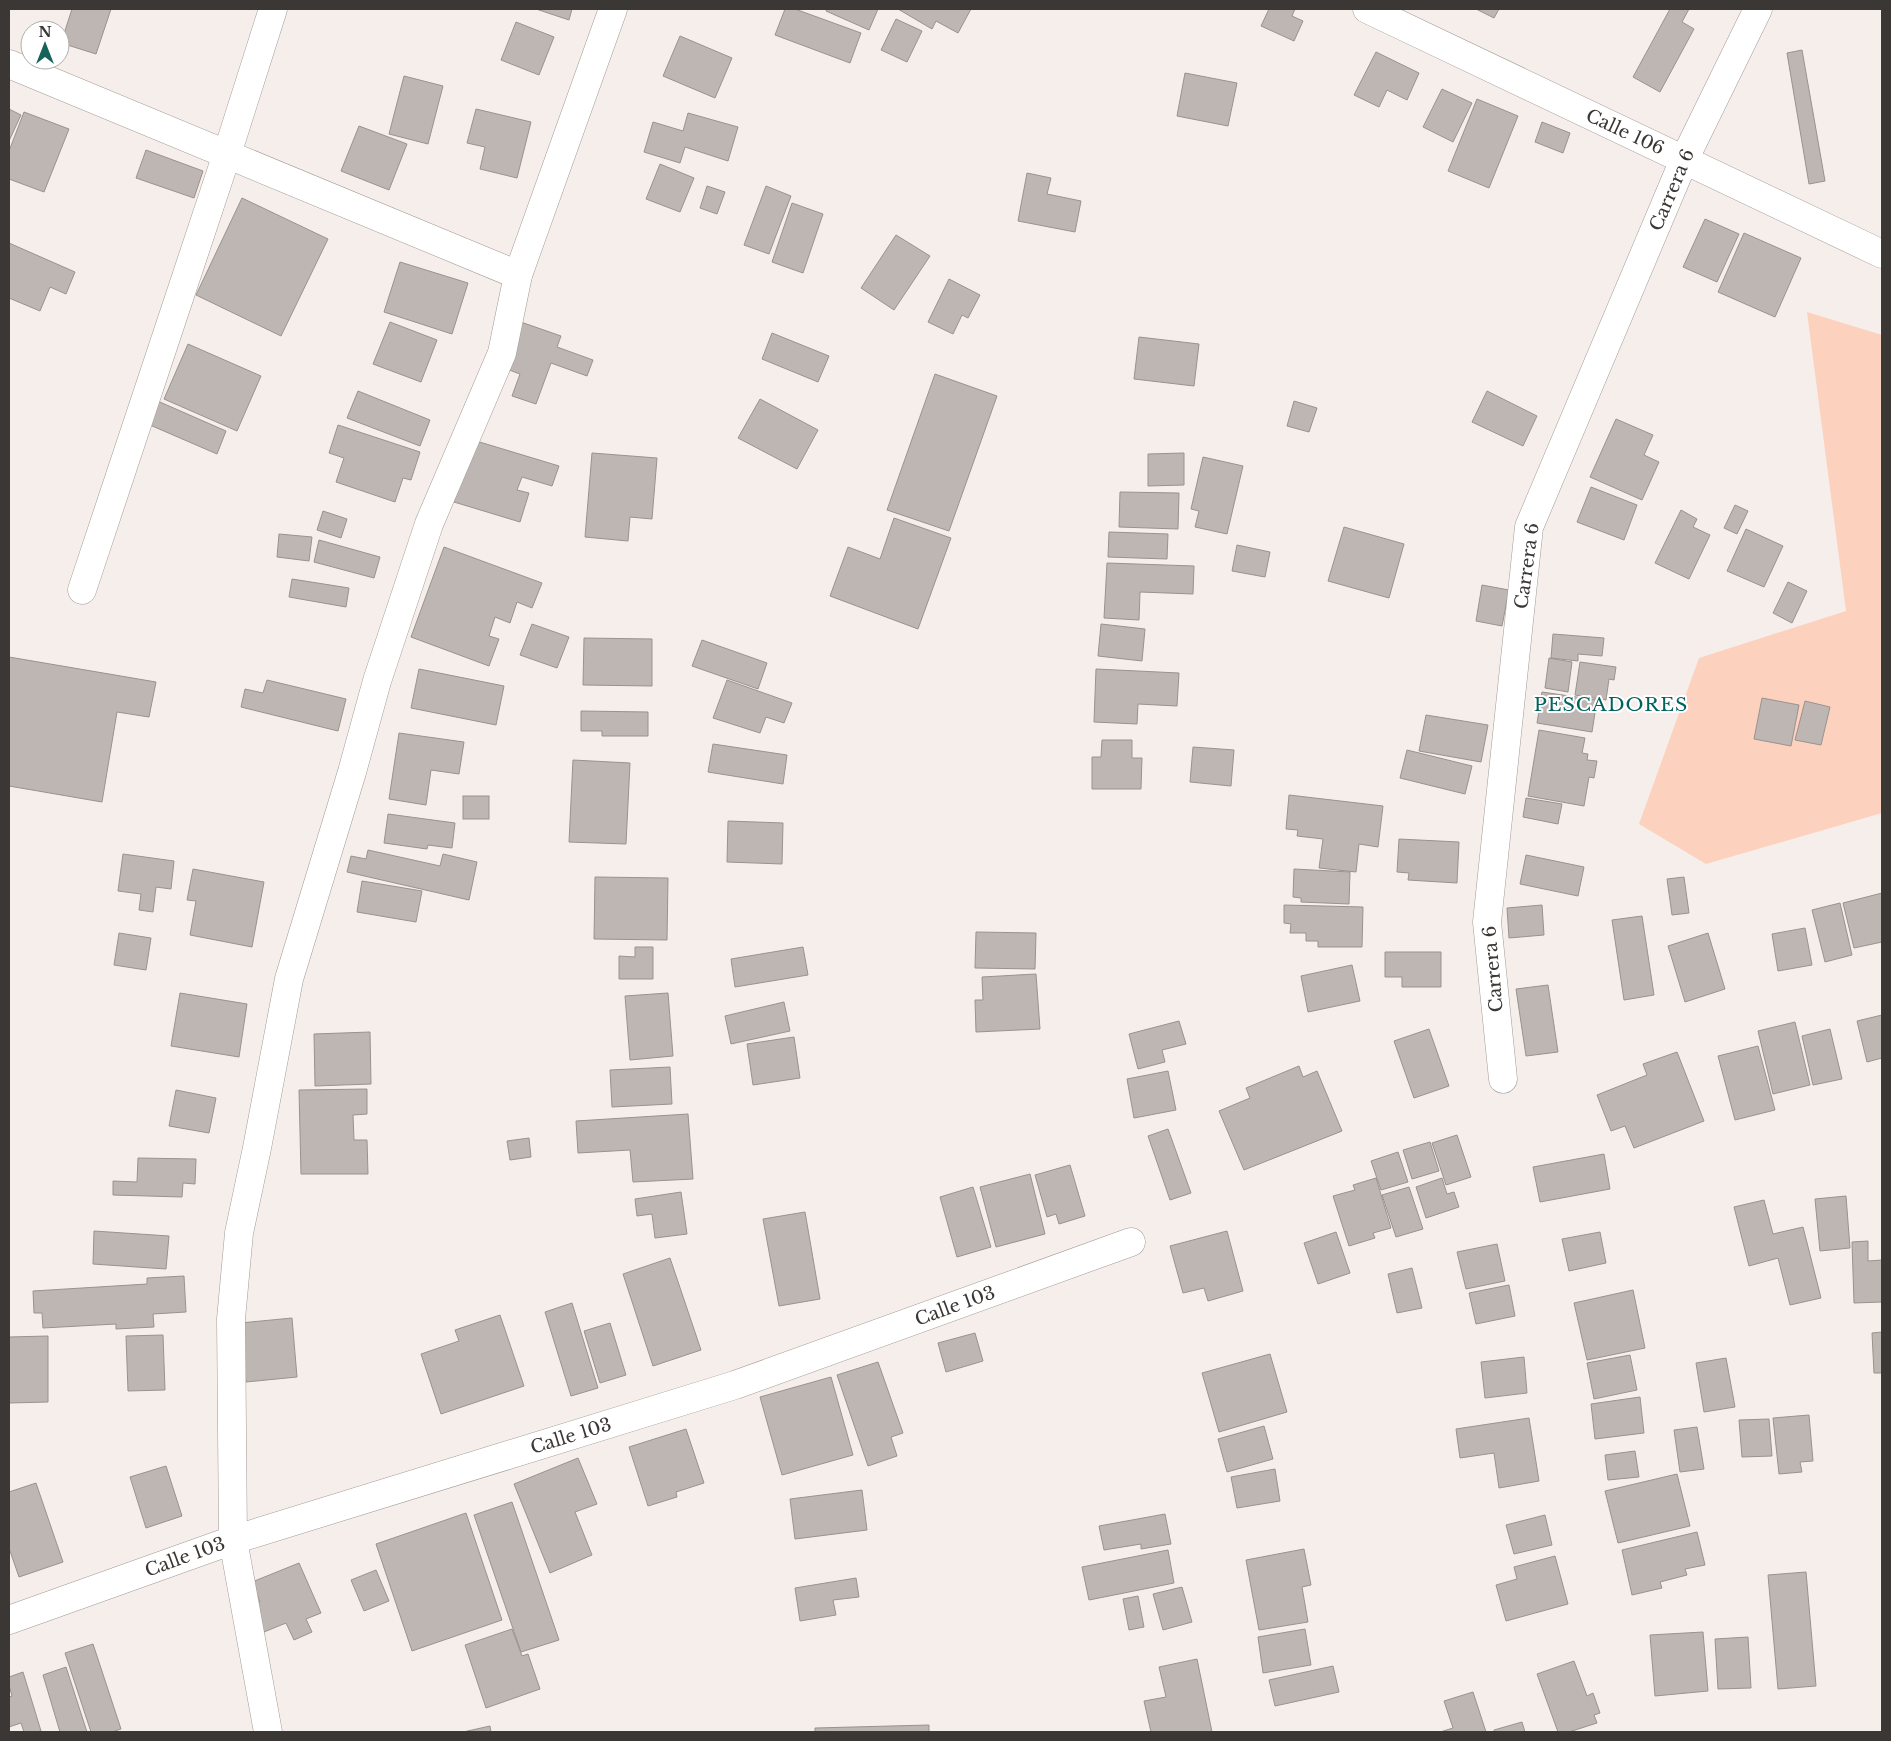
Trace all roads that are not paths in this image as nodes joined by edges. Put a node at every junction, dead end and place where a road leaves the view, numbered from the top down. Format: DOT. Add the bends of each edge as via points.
graph roads {
  1 [pos="273,9"];
  2 [pos="613,9"];
  3 [pos="1367,9"];
  4 [pos="1758,9"];
  5 [pos="9,64"];
  6 [pos="228,154"];
  7 [pos="1684,160"];
  8 [pos="1882,254"];
  9 [pos="518,275"];
  10 [pos="82,590"];
  11 [pos="1503,1079"];
  12 [pos="1131,1242"];
  13 [pos="233,1540"];
  14 [pos="9,1620"];
  15 [pos="268,1732"];
  1 -- 6 [label="street"];
  2 -- 9 [label="street"];
  3 -- 7 [label="street, Calle 106"];
  4 -- 7 [label="street, Carrera 6"];
  5 -- 6 [label="street"];
  6 -- 9 [label="street"];
  6 -- 10 [label="street"];
  7 -- 8 [label="street, Calle 106"];
  7 -- 11 [label="street, Carrera 6" via="1529,527 1487,922"];
  9 -- 13 [label="street" via="502,353 429,524 377,682 289,979 239,1233 231,1319"];
  12 -- 13 [label="street, Calle 103" via="735,1385"];
  13 -- 14 [label="street, Calle 103"];
  13 -- 15 [label="street"];
}
